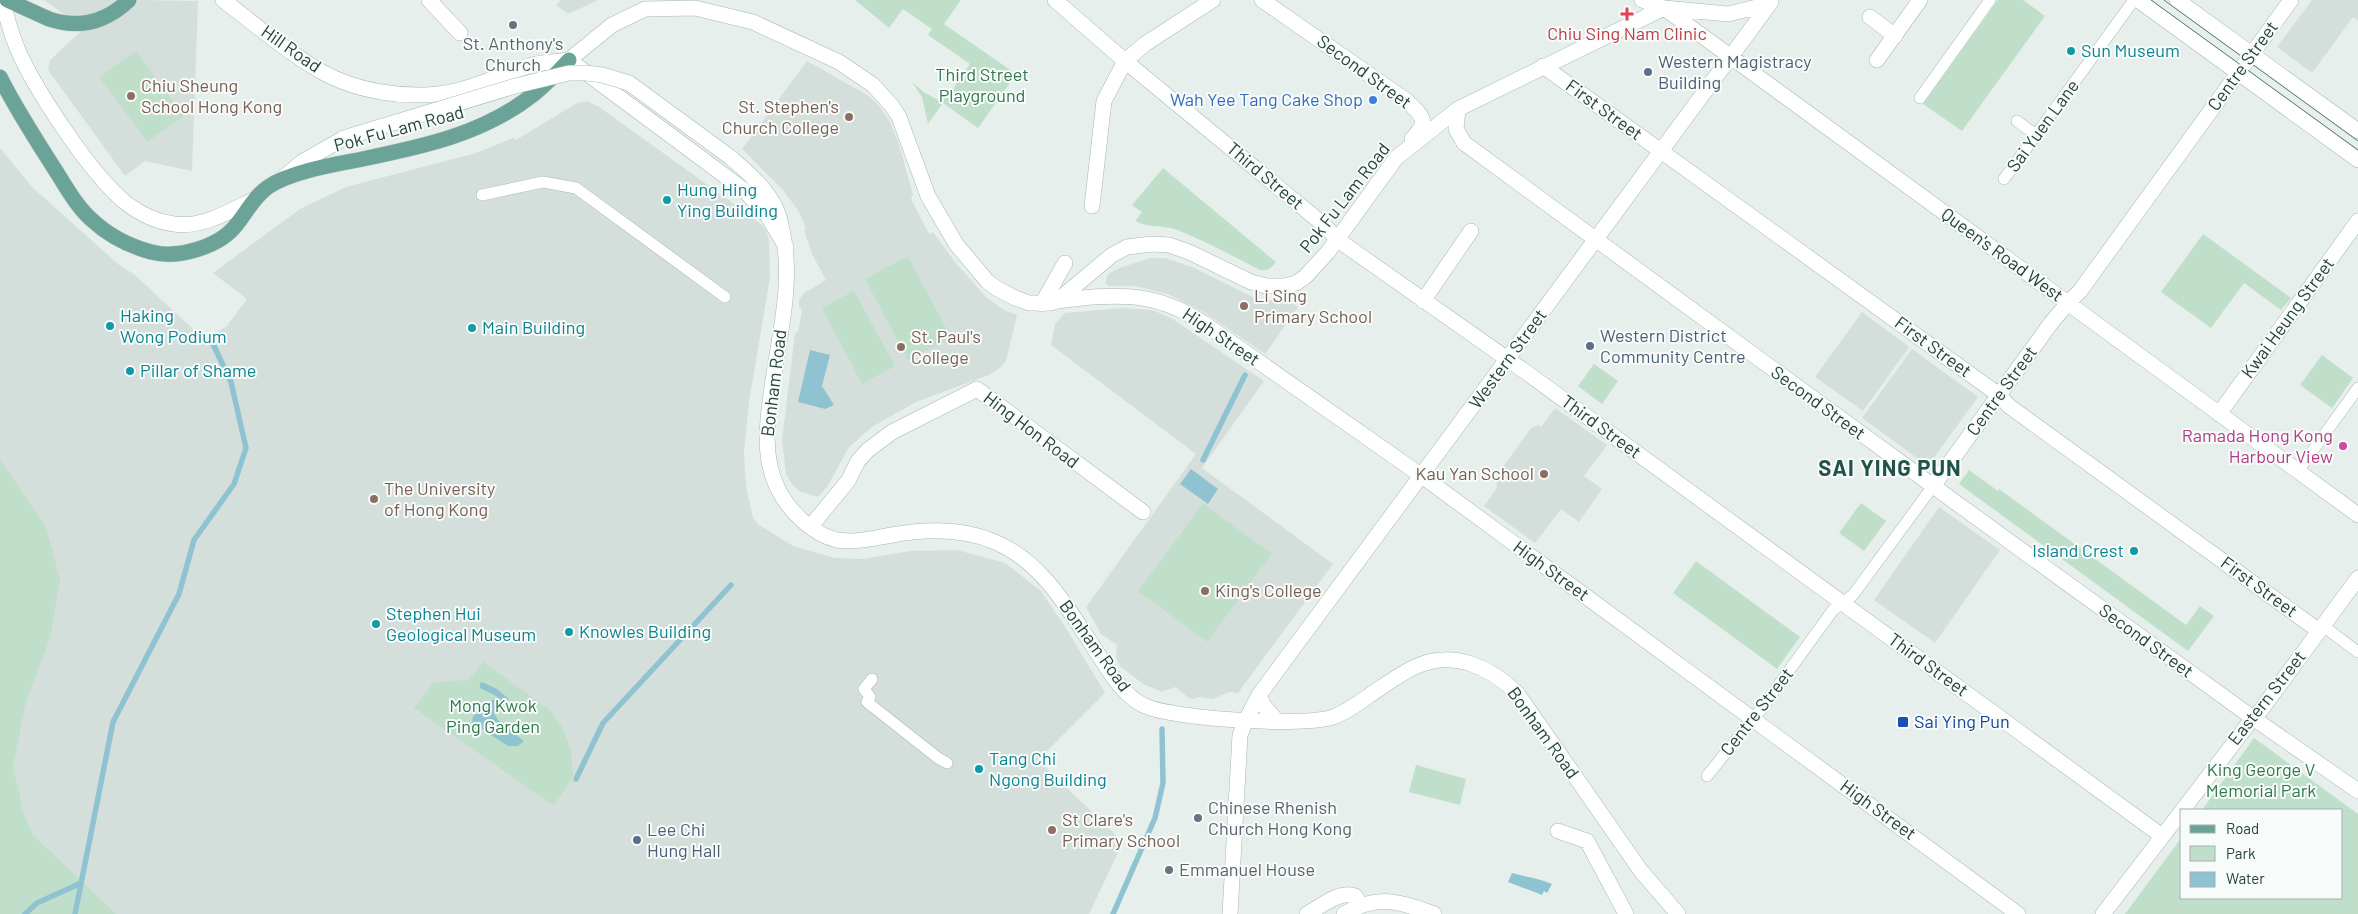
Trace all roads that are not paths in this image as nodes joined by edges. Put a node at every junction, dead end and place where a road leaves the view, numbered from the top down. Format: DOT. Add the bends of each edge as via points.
graph roads {
  1 [pos="2,0"];
  2 [pos="7,0"];
  3 [pos="129,0"];
  4 [pos="223,0"];
  5 [pos="429,0"];
  6 [pos="1055,0"];
  7 [pos="1213,0"];
  8 [pos="1262,0"];
  9 [pos="1642,0"];
  10 [pos="1770,0"];
  11 [pos="1920,0"];
  12 [pos="1990,0"];
  13 [pos="2134,0"];
  14 [pos="2138,0"];
  15 [pos="2177,0"];
  16 [pos="2290,0"];
  17 [pos="650,4"];
  18 [pos="1664,8"];
  19 [pos="1870,17"];
  20 [pos="460,33"];
  21 [pos="1895,36"];
  22 [pos="2252,54"];
  23 [pos="1730,56"];
  24 [pos="569,60"];
  25 [pos="1877,60"];
  26 [pos="1125,61"];
  27 [pos="1543,66"];
  28 [pos="2238,73"];
  29 [pos="0,77"];
  30 [pos="1920,98"];
  31 [pos="1408,101"];
  32 [pos="1458,109"];
  33 [pos="2017,121"];
  34 [pos="2358,131"];
  35 [pos="2036,135"];
  36 [pos="1661,151"];
  37 [pos="1396,158"];
  38 [pos="2358,160"];
  39 [pos="282,179"];
  40 [pos="2004,179"];
  41 [pos="482,194"];
  42 [pos="253,200"];
  43 [pos="1092,206"];
  44 [pos="2358,222"];
  45 [pos="1472,231"];
  46 [pos="1596,239"];
  47 [pos="1338,240"];
  48 [pos="786,247"];
  49 [pos="1065,263"];
  50 [pos="725,297"];
  51 [pos="1423,301"];
  52 [pos="1050,302"];
  53 [pos="2068,303"];
  54 [pos="1508,360"];
  55 [pos="2358,388"];
  56 [pos="1999,394"];
  57 [pos="2218,414"];
  58 [pos="2298,471"];
  59 [pos="1422,476"];
  60 [pos="1933,486"];
  61 [pos="1143,512"];
  62 [pos="2358,516"];
  63 [pos="810,526"];
  64 [pos="2358,578"];
  65 [pos="1843,603"];
  66 [pos="2321,629"];
  67 [pos="2358,652"];
  68 [pos="872,679"];
  69 [pos="1259,695"];
  70 [pos="1752,718"];
  71 [pos="2252,718"];
  72 [pos="1246,720"];
  73 [pos="1277,722"];
  74 [pos="947,763"];
  75 [pos="1707,776"];
  76 [pos="2358,791"];
  77 [pos="2183,809"];
  78 [pos="2180,812"];
  79 [pos="1558,831"];
  80 [pos="2162,836"];
  81 [pos="1361,905"];
  82 [pos="1230,914"];
  83 [pos="1307,914"];
  84 [pos="1344,914"];
  85 [pos="1434,914"];
  86 [pos="1626,914"];
  87 [pos="1678,914"];
  88 [pos="2018,914"];
  89 [pos="2103,914"];
  1 -- 42 [label="street, Pok Fu Lam Road" via="14,41 45,98 94,168 127,204 157,220 183,225 212,219"];
  2 -- 3 [label="main road, bridge" via="71,25 93,22 112,14"];
  4 -- 24 [label="street, Hill Road" via="312,67 350,84 378,91 412,95 447,92 534,65"];
  5 -- 20 [label="street"];
  6 -- 26 [label="street, Third Street"];
  7 -- 26 [label="street" via="1145,44"];
  8 -- 31 [label="street, Second Street"];
  9 -- 18 [label="street, Queen's Road West"];
  10 -- 18 [label="street, Western Street" via="1757,7 1728,14"];
  10 -- 23 [label="street, Western Street"];
  11 -- 21 [label="street"];
  12 -- 30 [label="street"];
  13 -- 35 [label="street, Sai Yuen Lane"];
  14 -- 28 [label="street"];
  15 -- 22 [label="street"];
  16 -- 22 [label="street, Centre Street"];
  17 -- 24 [label="street, Pok Fu Lam Road" via="612,26"];
  17 -- 52 [label="street, Pok Fu Lam Road" via="695,8 753,22 860,75 899,117 932,205 975,269 996,288 1029,303"];
  18 -- 23 [label="street, Queen's Road West"];
  18 -- 27 [label="street, Pok Fu Lam Road"];
  19 -- 21 [label="street"];
  21 -- 25 [label="street"];
  22 -- 28 [label="street, Centre Street"];
  22 -- 34 [label="street"];
  23 -- 36 [label="street, Western Street"];
  23 -- 53 [label="street, Queen's Road West"];
  24 -- 39 [label="main road, Pok Fu Lam Road" via="520,105 462,135"];
  24 -- 48 [label="street, Bonham Road" via="744,190 767,214"];
  26 -- 43 [label="street" via="1104,101"];
  26 -- 47 [label="street, Third Street"];
  27 -- 32 [label="street, Pok Fu Lam Road"];
  27 -- 36 [label="street, First Street"];
  28 -- 38 [label="street"];
  28 -- 53 [label="street, Centre Street" via="2080,291"];
  29 -- 42 [label="main road, Pok Fu Lam Road" via="68,190 90,219 118,239 153,253 194,250 221,239 236,226"];
  31 -- 32 [label="street" via="1428,111"];
  31 -- 37 [label="street, Second Street" via="1423,116 1424,122"];
  32 -- 37 [label="street, Pok Fu Lam Road"];
  32 -- 46 [label="street, Second Street" via="1456,130 1464,143"];
  33 -- 35 [label="street"];
  35 -- 40 [label="street, Sai Yuen Lane"];
  36 -- 46 [label="street, Western Street"];
  36 -- 56 [label="street, First Street"];
  37 -- 47 [label="street, Pok Fu Lam Road"];
  39 -- 42 [label="main road, Pok Fu Lam Road"];
  39 -- 48 [label="street, Bonham Road, bridge" via="302,162 344,138 569,73 602,75 629,83 730,157 759,183 778,214"];
  41 -- 50 [label="street" via="543,182 576,188"];
  44 -- 57 [label="street, Kwai Heung Street"];
  45 -- 51 [label="street"];
  46 -- 54 [label="street, Western Street"];
  46 -- 60 [label="street, Second Street"];
  47 -- 51 [label="street, Third Street"];
  47 -- 52 [label="street, Pok Fu Lam Road" via="1305,277 1284,286 1251,282 1169,245 1128,248 1105,259"];
  48 -- 63 [label="street, Bonham Road" via="786,290 767,448 772,476 783,498"];
  49 -- 52 [label="street"];
  51 -- 54 [label="street, Third Street"];
  52 -- 59 [label="street, High Street" via="1124,295 1174,306 1202,322"];
  53 -- 56 [label="street, Centre Street"];
  53 -- 57 [label="street, Queen's Road West"];
  54 -- 59 [label="street, Western Street"];
  54 -- 65 [label="street, Third Street"];
  55 -- 58 [label="street"];
  56 -- 60 [label="street, Centre Street"];
  56 -- 66 [label="street, First Street" via="2009,406"];
  57 -- 58 [label="street, Queen's Road West"];
  58 -- 62 [label="street, Queen's Road West"];
  59 -- 69 [label="street, Western Street"];
  59 -- 70 [label="street, High Street"];
  60 -- 65 [label="street, Centre Street" via="1853,595"];
  60 -- 71 [label="street, Second Street"];
  61 -- 63 [label="street, Hing Hon Road" via="977,389 892,432 868,450 858,461 848,482"];
  63 -- 72 [label="street, Bonham Road" via="838,540 940,532 978,536 1007,547 1031,564 1051,586 1110,673 1136,700 1152,708 1180,714"];
  64 -- 66 [label="street, Eastern Street"];
  65 -- 70 [label="street, Centre Street" via="1833,610"];
  65 -- 80 [label="street, Third Street"];
  66 -- 67 [label="street"];
  66 -- 71 [label="street, Eastern Street"];
  68 -- 74 [label="street" via="864,689 870,697 867,702"];
  69 -- 72 [label="street, Western Street"];
  69 -- 73 [label="street"];
  70 -- 75 [label="street, Centre Street"];
  70 -- 88 [label="street, High Street"];
  71 -- 76 [label="street, Second Street"];
  71 -- 77 [label="street, Eastern Street"];
  72 -- 73 [label="street, Bonham Road"];
  72 -- 82 [label="street, Western Street" via="1240,735"];
  73 -- 87 [label="street, Bonham Road" via="1316,721 1338,715 1407,671 1430,662 1461,661 1488,669 1526,704 1636,865"];
  78 -- 80 [label="street, Eastern Street"];
  79 -- 86 [label="street" via="1587,841"];
  80 -- 89 [label="street, Eastern Street"];
  81 -- 83 [label="street" via="1355,896 1348,894"];
  81 -- 84 [label="street"];
  81 -- 85 [label="street" via="1388,900"];
}
